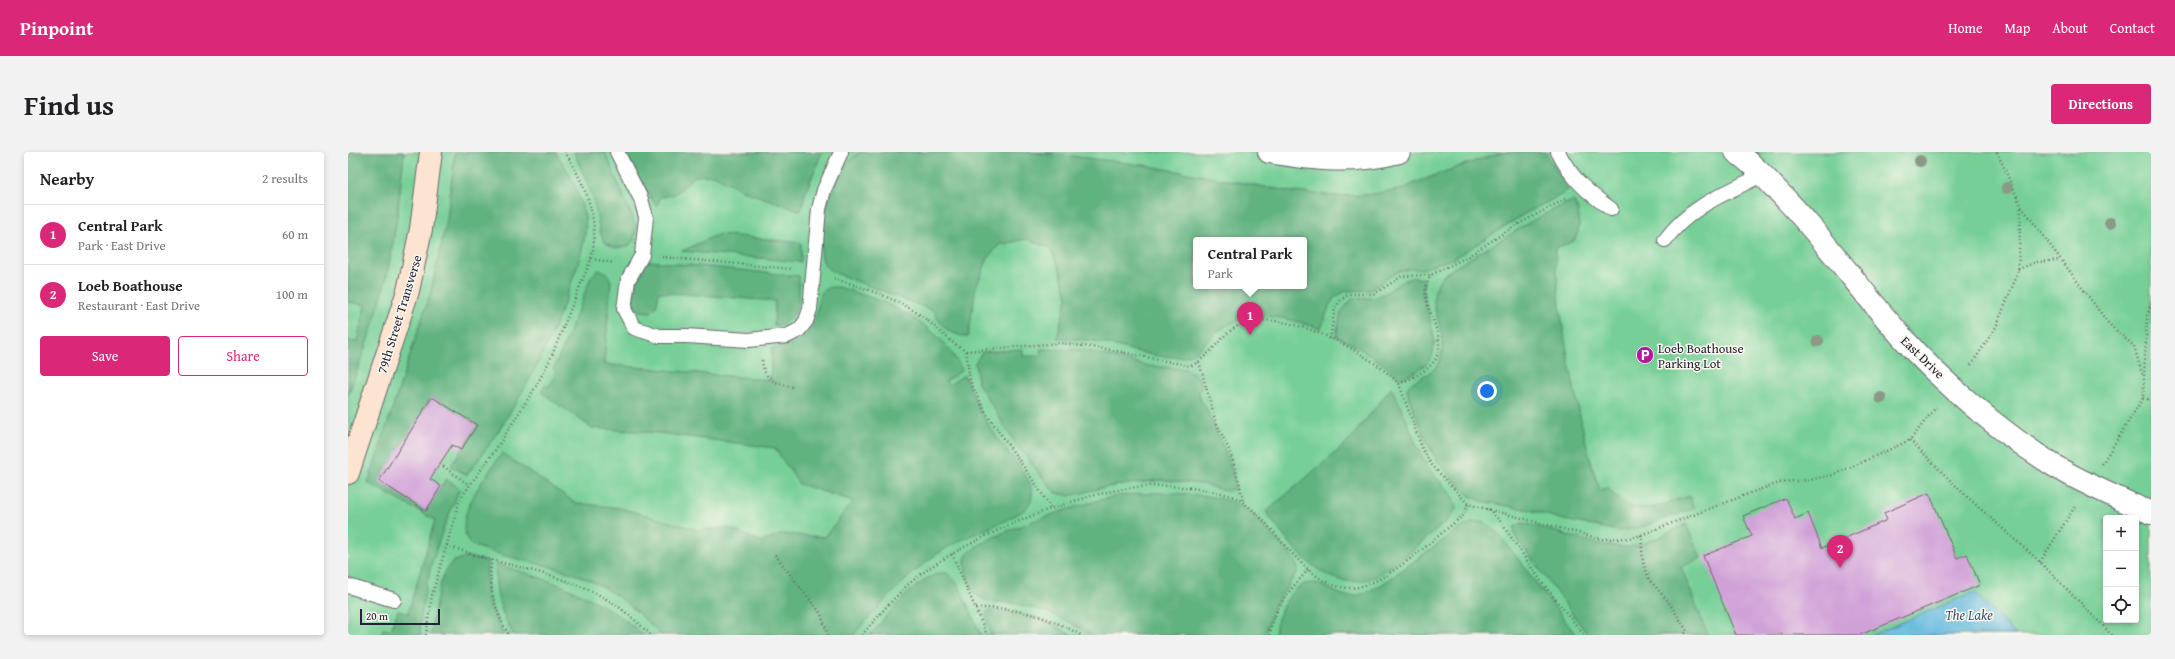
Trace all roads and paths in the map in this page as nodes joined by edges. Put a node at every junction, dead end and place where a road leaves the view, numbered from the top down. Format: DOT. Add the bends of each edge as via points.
graph roads {
  1 [pos="431,152"];
  2 [pos="565,152"];
  3 [pos="617,152"];
  4 [pos="841,152"];
  5 [pos="1269,152"];
  6 [pos="1399,152"];
  7 [pos="1558,152"];
  8 [pos="1736,152"];
  9 [pos="1997,152"];
  10 [pos="1762,175"];
  11 [pos="1584,190"];
  12 [pos="2021,206"];
  13 [pos="1611,209"];
  14 [pos="1665,240"];
  15 [pos="642,255"];
  16 [pos="2059,260"];
  17 [pos="2018,269"];
  18 [pos="813,274"];
  19 [pos="1431,275"];
  20 [pos="2151,304"];
  21 [pos="760,338"];
  22 [pos="1330,339"];
  23 [pos="966,351"];
  24 [pos="1199,362"];
  25 [pos="1971,365"];
  26 [pos="2143,377"];
  27 [pos="1399,384"];
  28 [pos="795,388"];
  29 [pos="2142,398"];
  30 [pos="2151,400"];
  31 [pos="1936,407"];
  32 [pos="1910,440"];
  33 [pos="440,464"];
  34 [pos="2101,466"];
  35 [pos="348,473"];
  36 [pos="469,485"];
  37 [pos="2079,501"];
  38 [pos="1243,502"];
  39 [pos="1468,504"];
  40 [pos="1488,508"];
  41 [pos="1052,510"];
  42 [pos="2151,513"];
  43 [pos="1641,535"];
  44 [pos="447,545"];
  45 [pos="776,554"];
  46 [pos="952,554"];
  47 [pos="492,560"];
  48 [pos="2040,562"];
  49 [pos="1309,569"];
  50 [pos="348,586"];
  51 [pos="394,600"];
  52 [pos="976,608"];
  53 [pos="426,635"];
  54 [pos="509,635"];
  55 [pos="651,635"];
  56 [pos="828,635"];
  57 [pos="862,635"];
  58 [pos="987,635"];
  59 [pos="1081,635"];
  60 [pos="1270,635"];
  61 [pos="1584,635"];
  62 [pos="1684,635"];
  63 [pos="2112,635"];
  1 -- 35 [label="main road, 79th Street Transverse" via="422,229 408,291"];
  2 -- 36 [label="path" via="589,198 594,223 591,259 550,360 535,388 496,449"];
  3 -- 15 [label="lane" via="641,199 646,217"];
  4 -- 18 [label="lane" via="824,190 819,209"];
  5 -- 6 [label="street" via="1346,161"];
  7 -- 11 [label="lane" via="1566,168"];
  8 -- 10 [label="street, East Drive"];
  9 -- 12 [label="path"];
  10 -- 14 [label="lane" via="1695,210 1675,226"];
  10 -- 42 [label="street, East Drive" via="1805,218 1902,338 1985,415 2055,466"];
  11 -- 13 [label="lane"];
  11 -- 19 [label="path" via="1544,209 1467,258"];
  12 -- 16 [label="path"];
  12 -- 17 [label="path"];
  15 -- 18 [label="path" via="785,268"];
  15 -- 21 [label="lane" via="628,280 624,309 634,328 658,336 748,340"];
  16 -- 17 [label="path" via="2037,262"];
  16 -- 26 [label="path" via="2108,324 2134,346"];
  17 -- 25 [label="path" via="1996,327"];
  18 -- 21 [label="lane" via="810,309 806,321 798,330 787,336"];
  18 -- 23 [label="path" via="879,295 911,310"];
  19 -- 22 [label="path" via="1402,276 1374,294 1349,294 1340,300 1335,308"];
  19 -- 27 [label="path" via="1426,286 1426,296 1436,328 1438,347 1435,359 1425,370"];
  20 -- 26 [label="path" via="2147,315"];
  21 -- 28 [label="path" via="763,371 770,380"];
  22 -- 24 [label="path" via="1286,322 1272,320 1245,323 1223,337"];
  22 -- 27 [label="path" via="1373,361"];
  23 -- 24 [label="path" via="1060,343 1107,349 1190,366"];
  23 -- 41 [label="path" via="970,381 985,412"];
  24 -- 38 [label="path" via="1216,422 1230,452"];
  26 -- 29 [label="path"];
  27 -- 39 [label="path" via="1422,448 1431,464"];
  29 -- 30 [label="path"];
  29 -- 34 [label="path"];
  31 -- 32 [label="path"];
  32 -- 43 [label="path" via="1832,475 1783,482"];
  32 -- 48 [label="path" via="1966,496"];
  33 -- 36 [label="path"];
  36 -- 44 [label="path" via="455,511"];
  37 -- 48 [label="path"];
  38 -- 41 [label="path" via="1213,491 1150,486 1090,497"];
  38 -- 49 [label="path"];
  39 -- 40 [label="path"];
  39 -- 49 [label="path" via="1464,515 1392,572 1371,583 1349,588 1321,578"];
  40 -- 43 [label="path" via="1601,539 1633,538"];
  40 -- 61 [label="path"];
  41 -- 46 [label="path" via="1020,521"];
  43 -- 62 [label="path" via="1642,562 1649,579 1668,601 1687,631"];
  44 -- 47 [label="path"];
  44 -- 53 [label="path" via="432,595"];
  45 -- 56 [label="path" via="821,614"];
  46 -- 52 [label="path"];
  46 -- 57 [label="path" via="908,585"];
  47 -- 54 [label="path" via="490,589"];
  47 -- 55 [label="path" via="584,588 612,602"];
  48 -- 63 [label="path"];
  49 -- 60 [label="path" via="1281,601 1271,623"];
  50 -- 51 [label="lane"];
  52 -- 58 [label="path"];
  52 -- 59 [label="path" via="1026,611"];
}
